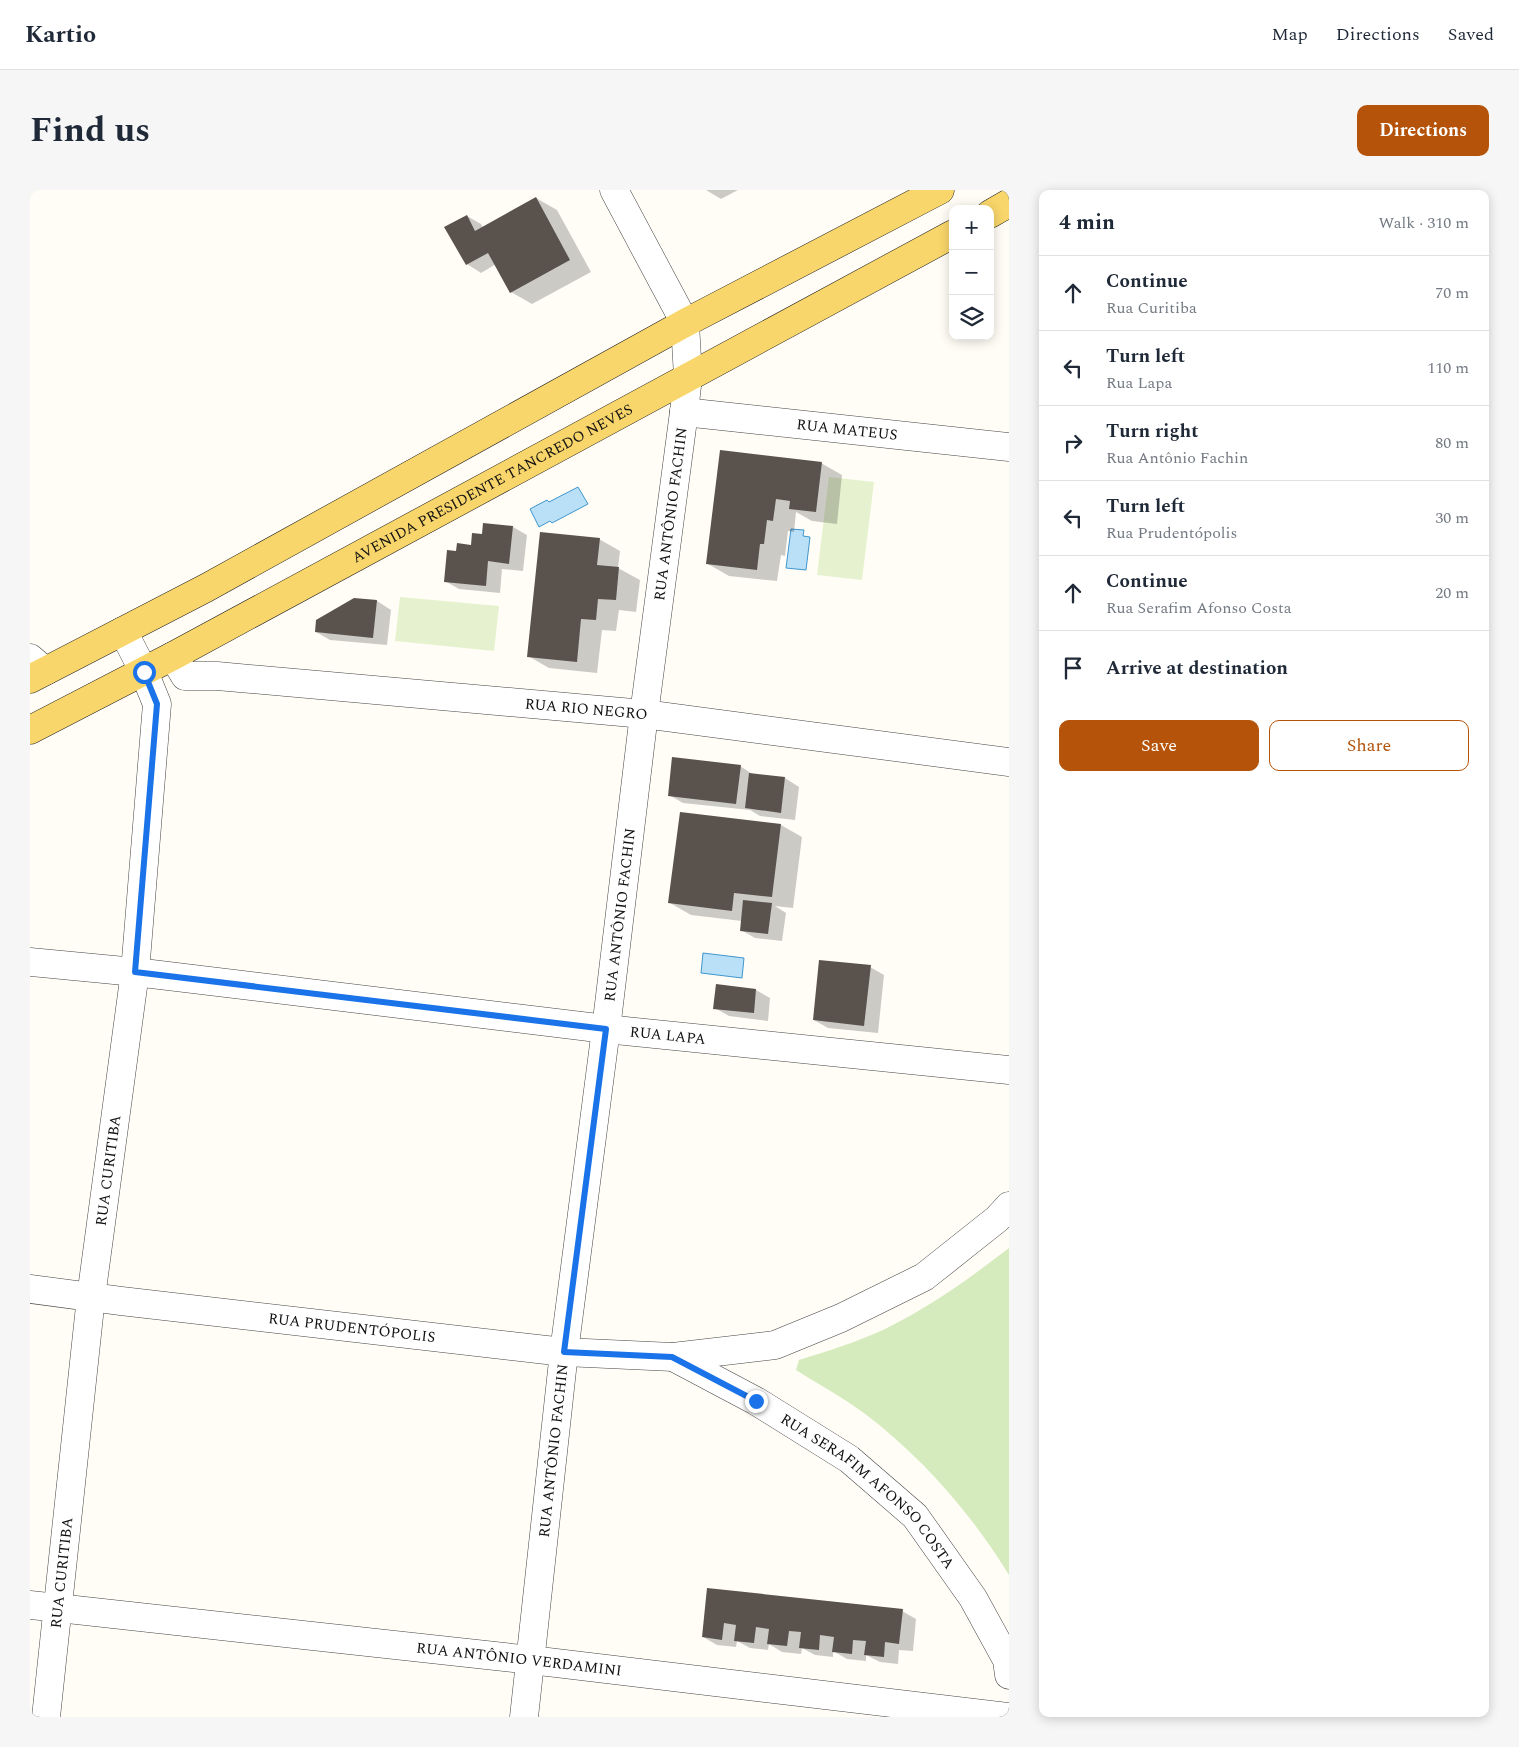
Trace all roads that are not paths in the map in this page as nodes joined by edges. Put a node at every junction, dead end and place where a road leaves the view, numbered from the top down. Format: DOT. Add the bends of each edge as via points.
graph roads {
  1 [pos="614,190"];
  2 [pos="940,190"];
  3 [pos="1009,203"];
  4 [pos="994,212"];
  5 [pos="949,236"];
  6 [pos="685,323"];
  7 [pos="688,377"];
  8 [pos="684,412"];
  9 [pos="1009,447"];
  10 [pos="123,631"];
  11 [pos="179,666"];
  12 [pos="35,669"];
  13 [pos="144,672"];
  14 [pos="157,704"];
  15 [pos="644,714"];
  16 [pos="30,730"];
  17 [pos="1009,762"];
  18 [pos="30,962"];
  19 [pos="135,972"];
  20 [pos="606,1029"];
  21 [pos="1009,1070"];
  22 [pos="1009,1206"];
  23 [pos="30,1289"];
  24 [pos="90,1297"];
  25 [pos="564,1352"];
  26 [pos="672,1357"];
  27 [pos="30,1605"];
  28 [pos="58,1609"];
  29 [pos="531,1660"];
  30 [pos="1009,1665"];
  31 [pos="46,1717"];
  32 [pos="524,1717"];
  33 [pos="1009,1717"];
  1 -- 6 [label="street"];
  2 -- 6 [label="main road"];
  3 -- 4 [label="main road"];
  5 -- 7 [label="main road, AVENIDA PRESIDENTE TANCREDO NEVES"];
  6 -- 7 [label="street, RUA ANTÔNIO FACHIN"];
  6 -- 10 [label="main road"];
  7 -- 8 [label="street, RUA ANTÔNIO FACHIN"];
  7 -- 11 [label="main road, AVENIDA PRESIDENTE TANCREDO NEVES"];
  8 -- 9 [label="street, RUA MATEUS"];
  8 -- 15 [label="street, RUA ANTÔNIO FACHIN"];
  10 -- 12 [label="main road"];
  10 -- 13 [label="street, RUA CURITIBA"];
  11 -- 13 [label="main road, AVENIDA PRESIDENTE TANCREDO NEVES"];
  11 -- 14 [label="street" via="176,680 168,686"];
  11 -- 15 [label="street, RUA RIO NEGRO" via="217,676"];
  13 -- 14 [label="street, RUA CURITIBA"];
  13 -- 16 [label="main road, AVENIDA PRESIDENTE TANCREDO NEVES"];
  14 -- 19 [label="street, RUA CURITIBA"];
  15 -- 17 [label="street, RUA RIO NEGRO"];
  15 -- 20 [label="street, RUA ANTÔNIO FACHIN"];
  18 -- 19 [label="street, RUA LAPA"];
  19 -- 20 [label="street, RUA LAPA"];
  19 -- 24 [label="street, RUA CURITIBA"];
  20 -- 21 [label="street, RUA LAPA"];
  20 -- 25 [label="street, RUA ANTÔNIO FACHIN"];
  22 -- 26 [label="street, RUA PRUDENTÓPOLIS" via="998,1219 924,1277 841,1318 775,1345"];
  23 -- 24 [label="street, RUA PRUDENTÓPOLIS"];
  24 -- 25 [label="street, RUA PRUDENTÓPOLIS"];
  24 -- 28 [label="street, RUA CURITIBA"];
  25 -- 26 [label="street, RUA PRUDENTÓPOLIS"];
  25 -- 29 [label="street, RUA ANTÔNIO FACHIN"];
  26 -- 30 [label="street, RUA SERAFIM AFONSO COSTA" via="756,1401 849,1459 915,1516 973,1598"];
  27 -- 28 [label="street, RUA ANTÔNIO VERDAMINI"];
  28 -- 29 [label="street, RUA ANTÔNIO VERDAMINI"];
  28 -- 31 [label="street, RUA CURITIBA"];
  29 -- 32 [label="street, RUA ANTÔNIO FACHIN"];
  29 -- 33 [label="street, RUA ANTÔNIO VERDAMINI"];
}
